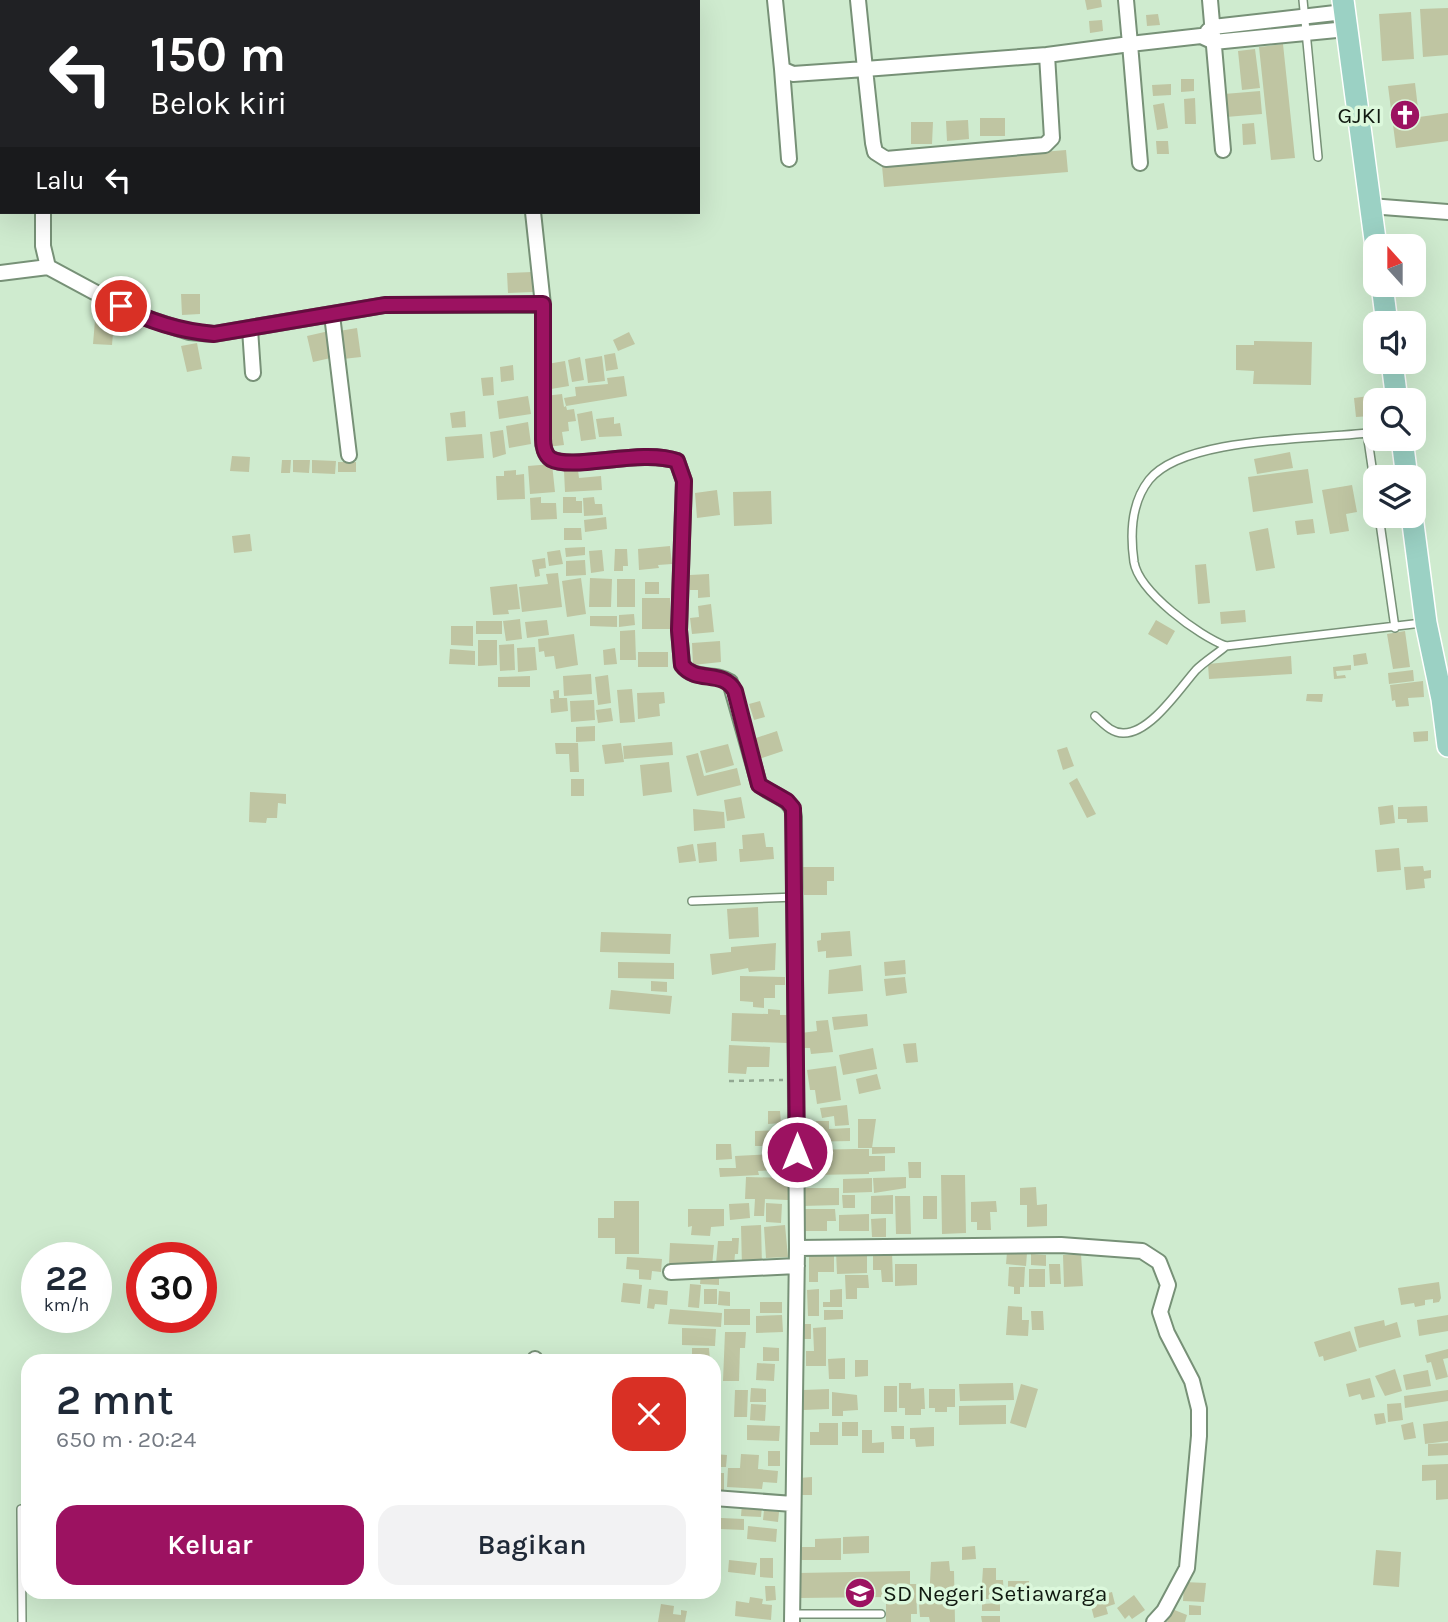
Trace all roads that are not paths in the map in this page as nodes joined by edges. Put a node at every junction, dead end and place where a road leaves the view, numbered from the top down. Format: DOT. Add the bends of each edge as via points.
graph roads {
  1 [pos="775,0"];
  2 [pos="858,0"];
  3 [pos="1126,0"];
  4 [pos="1210,0"];
  5 [pos="1303,0"];
  6 [pos="1345,14"];
  7 [pos="1304,16"];
  8 [pos="1306,33"];
  9 [pos="1209,35"];
  10 [pos="1130,44"];
  11 [pos="1047,55"];
  12 [pos="782,69"];
  13 [pos="865,69"];
  14 [pos="1223,150"];
  15 [pos="1318,157"];
  16 [pos="789,159"];
  17 [pos="1140,163"];
  18 [pos="1370,206"];
  19 [pos="1448,212"];
  20 [pos="43,214"];
  21 [pos="533,214"];
  22 [pos="1374,234"];
  23 [pos="48,267"];
  24 [pos="0,273"];
  25 [pos="543,304"];
  26 [pos="332,315"];
  27 [pos="250,329"];
  28 [pos="253,373"];
  29 [pos="1363,433"];
  30 [pos="349,455"];
  31 [pos="1381,528"];
  32 [pos="1414,528"];
  33 [pos="1426,623"];
  34 [pos="1395,628"];
  35 [pos="1226,646"];
  36 [pos="1095,716"];
  37 [pos="1448,746"];
  38 [pos="796,897"];
  39 [pos="692,901"];
  40 [pos="797,1248"];
  41 [pos="797,1266"];
  42 [pos="671,1272"];
  43 [pos="721,1499"];
  44 [pos="793,1504"];
  45 [pos="22,1599"];
  46 [pos="881,1614"];
  47 [pos="792,1618"];
  48 [pos="22,1622"];
  49 [pos="1154,1622"];
  1 -- 12 [label="street"];
  2 -- 13 [label="street"];
  3 -- 10 [label="street"];
  4 -- 9 [label="street"];
  5 -- 7 [label="lane"];
  6 -- 7 [label="street"];
  6 -- 8 [label="street"];
  6 -- 18 [label="main road"];
  7 -- 8 [label="lane"];
  7 -- 9 [label="street"];
  8 -- 9 [label="street"];
  8 -- 15 [label="lane"];
  9 -- 10 [label="street"];
  9 -- 14 [label="street"];
  10 -- 11 [label="street"];
  10 -- 17 [label="street"];
  11 -- 13 [label="street"];
  11 -- 13 [label="street" via="1050,143 886,159 875,152"];
  12 -- 13 [label="street" via="793,74"];
  12 -- 16 [label="street"];
  18 -- 19 [label="street"];
  18 -- 22 [label="main road"];
  20 -- 23 [label="street"];
  21 -- 25 [label="street"];
  23 -- 24 [label="street"];
  23 -- 27 [label="street" via="165,325 214,334"];
  25 -- 26 [label="street" via="407,303"];
  25 -- 38 [label="street" via="543,439 547,455 569,462 625,457 677,461 684,481 682,665 695,675 730,682 759,785 793,808"];
  26 -- 27 [label="street"];
  26 -- 30 [label="street"];
  27 -- 28 [label="street"];
  29 -- 35 [label="lane" via="1208,450 1167,465 1150,478 1133,518 1135,565 1160,601"];
  31 -- 34 [label="lane"];
  32 -- 33 [label="main road"];
  33 -- 34 [label="lane"];
  33 -- 37 [label="main road"];
  34 -- 35 [label="lane"];
  35 -- 36 [label="lane" via="1133,732 1112,731"];
  38 -- 39 [label="lane"];
  38 -- 40 [label="street"];
  40 -- 41 [label="street"];
  40 -- 49 [label="street" via="1061,1245 1142,1251 1159,1262 1168,1286 1160,1312 1192,1381 1199,1436 1187,1568"];
  41 -- 42 [label="street"];
  41 -- 44 [label="street"];
  43 -- 44 [label="street"];
  44 -- 47 [label="street"];
  45 -- 48 [label="lane"];
  46 -- 47 [label="lane"];
}
